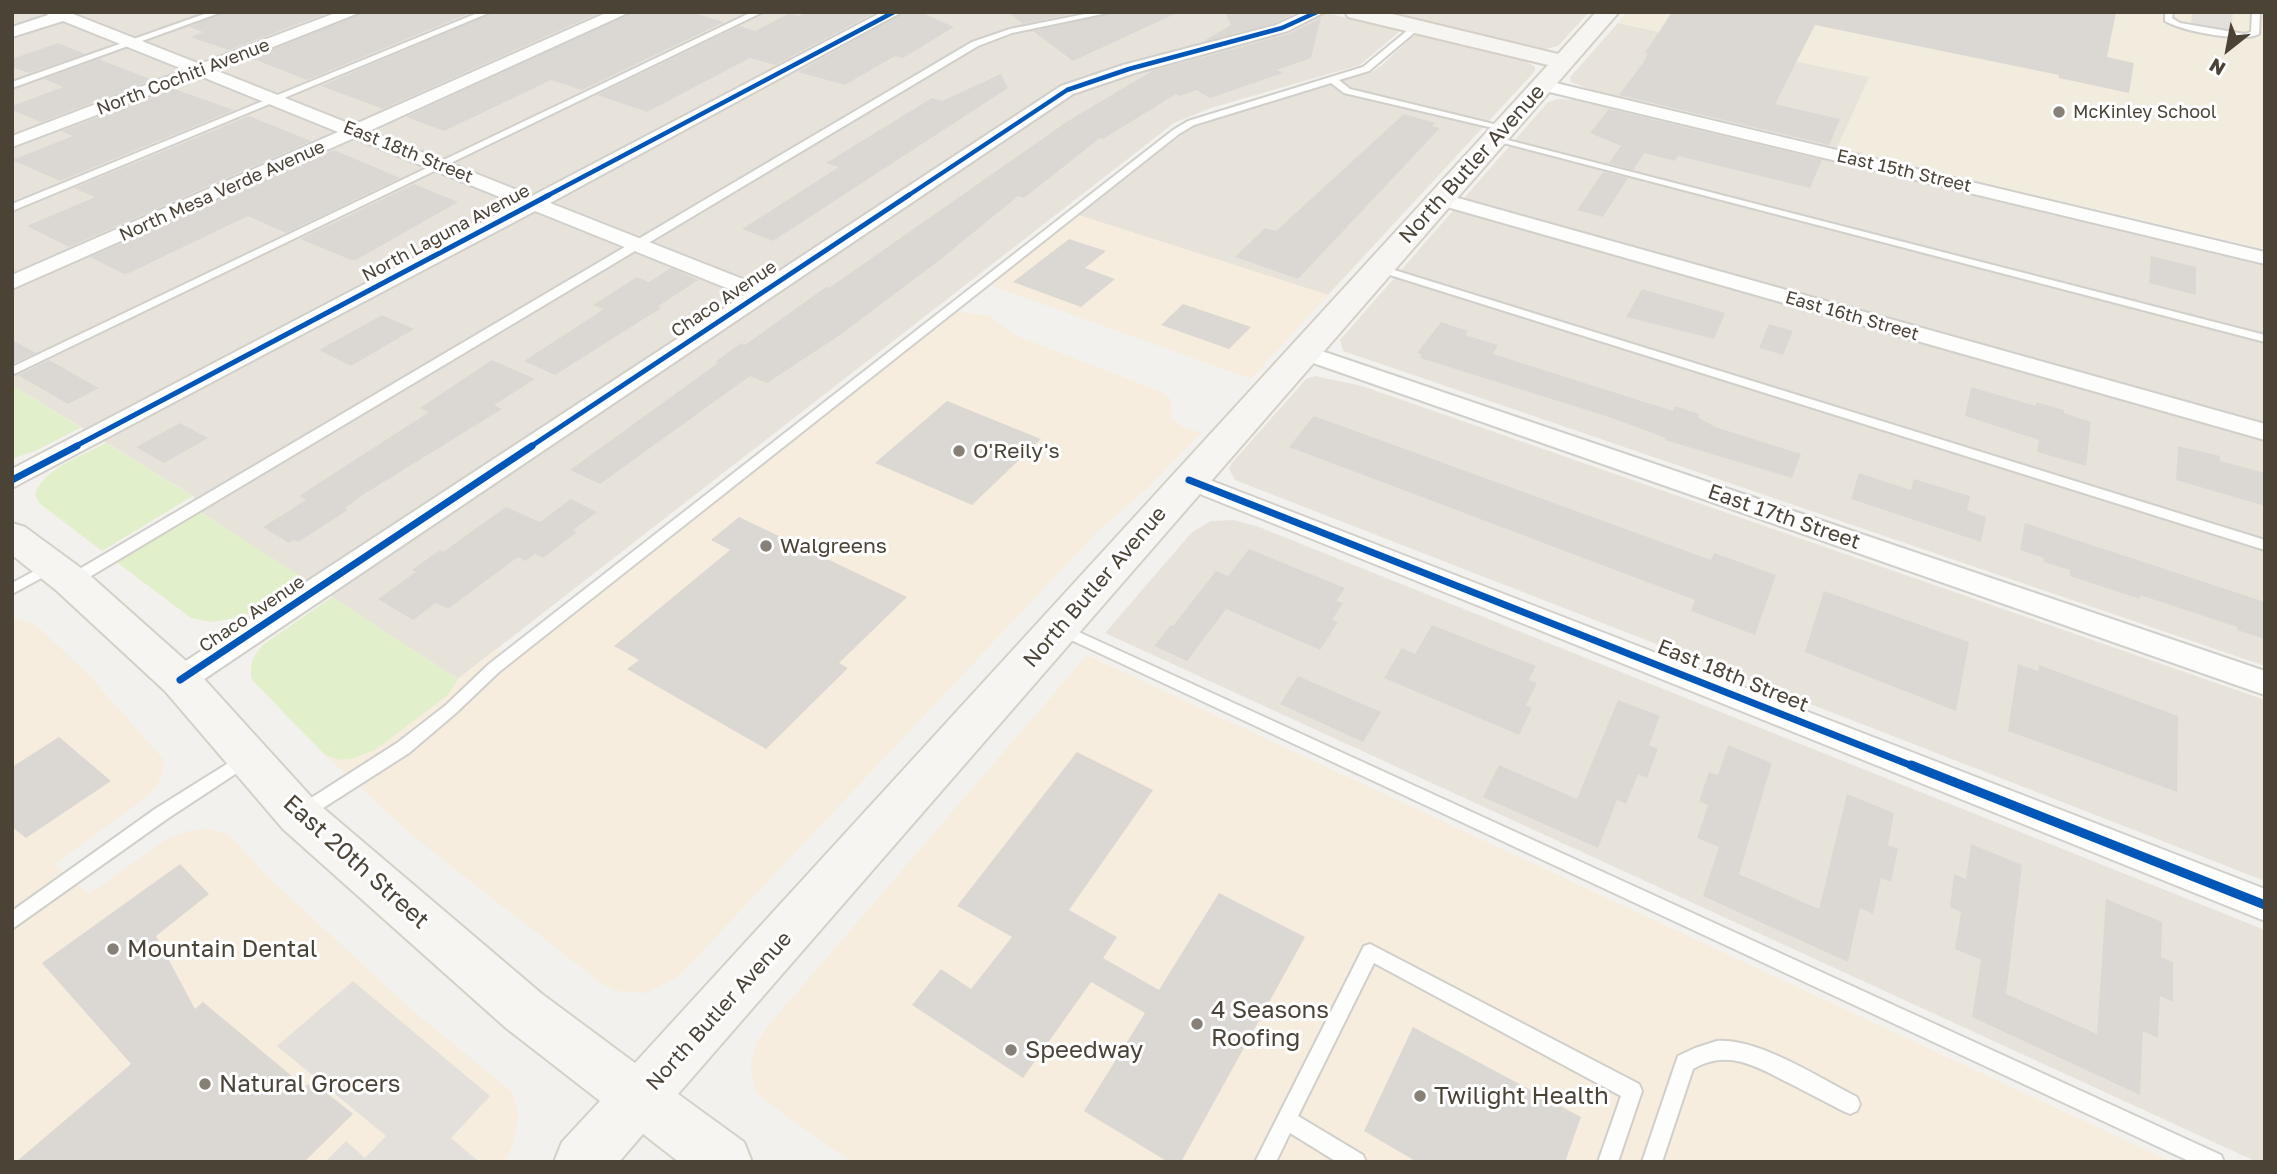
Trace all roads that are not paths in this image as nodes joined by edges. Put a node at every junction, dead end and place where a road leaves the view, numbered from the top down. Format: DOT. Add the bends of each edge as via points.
graph roads {
  1 [pos="218,12"];
  2 [pos="353,12"];
  3 [pos="487,12"];
  4 [pos="622,12"];
  5 [pos="759,12"];
  6 [pos="894,12"];
  7 [pos="1108,12"];
  8 [pos="1317,12"];
  9 [pos="1356,12"];
  10 [pos="1608,12"];
  11 [pos="2169,12"];
  12 [pos="2256,12"];
  13 [pos="58,14"];
  14 [pos="1417,27"];
  15 [pos="12,32"];
  16 [pos="131,43"];
  17 [pos="1564,62"];
  18 [pos="201,70"];
  19 [pos="1332,79"];
  20 [pos="12,85"];
  21 [pos="1542,85"];
  22 [pos="276,100"];
  23 [pos="357,131"];
  24 [pos="1499,133"];
  25 [pos="12,142"];
  26 [pos="441,165"];
  27 [pos="1440,199"];
  28 [pos="536,203"];
  29 [pos="12,208"];
  30 [pos="636,243"];
  31 [pos="2265,258"];
  32 [pos="1378,268"];
  33 [pos="12,283"];
  34 [pos="761,294"];
  35 [pos="2265,339"];
  36 [pos="1304,352"];
  37 [pos="12,372"];
  38 [pos="2265,432"];
  39 [pos="12,480"];
  40 [pos="1189,480"];
  41 [pos="12,536"];
  42 [pos="2265,545"];
  43 [pos="62,573"];
  44 [pos="12,589"];
  45 [pos="1059,628"];
  46 [pos="180,680"];
  47 [pos="2265,683"];
  48 [pos="248,757"];
  49 [pos="299,815"];
  50 [pos="2265,905"];
  51 [pos="12,921"];
  52 [pos="639,1100"];
  53 [pos="1850,1104"];
  54 [pos="1286,1120"];
  55 [pos="582,1162"];
  56 [pos="724,1162"];
  57 [pos="1265,1162"];
  58 [pos="1356,1162"];
  59 [pos="1608,1162"];
  60 [pos="1653,1162"];
  61 [pos="2214,1162"];
  1 -- 16 [label="lane"];
  2 -- 18 [label="street, North Cochiti Avenue"];
  3 -- 22 [label="lane"];
  4 -- 23 [label="street, North Mesa Verde Avenue"];
  5 -- 26 [label="lane"];
  6 -- 28 [label="street, North Laguna Avenue"];
  7 -- 30 [label="lane" via="989,37"];
  8 -- 34 [label="street, Chaco Avenue" via="1282,28 1067,90"];
  9 -- 14 [label="main road"];
  10 -- 17 [label="main road, North Butler Avenue"];
  11 -- 12 [label="lane" via="2171,22 2245,36 2255,34"];
  13 -- 15 [label="street"];
  13 -- 16 [label="street, East 18th Street"];
  14 -- 17 [label="main road"];
  14 -- 19 [label="lane" via="1366,69"];
  16 -- 18 [label="street, East 18th Street"];
  16 -- 20 [label="lane"];
  17 -- 21 [label="main road, North Butler Avenue"];
  18 -- 22 [label="street, East 18th Street"];
  18 -- 25 [label="street, North Cochiti Avenue"];
  19 -- 24 [label="lane" via="1347,91"];
  19 -- 49 [label="lane" via="1191,123 1176,132 494,668 403,748"];
  21 -- 24 [label="main road, North Butler Avenue"];
  21 -- 31 [label="street, East 15th Street"];
  22 -- 23 [label="street, East 18th Street"];
  22 -- 29 [label="lane"];
  23 -- 26 [label="street, East 18th Street"];
  23 -- 33 [label="street, North Mesa Verde Avenue"];
  24 -- 27 [label="main road, North Butler Avenue"];
  24 -- 35 [label="lane"];
  26 -- 28 [label="street, East 18th Street"];
  26 -- 37 [label="lane"];
  27 -- 32 [label="main road, North Butler Avenue"];
  27 -- 38 [label="street, East 16th Street"];
  28 -- 30 [label="street, East 18th Street"];
  28 -- 39 [label="street, North Laguna Avenue"];
  30 -- 34 [label="street, East 18th Street"];
  30 -- 43 [label="lane"];
  32 -- 36 [label="main road, North Butler Avenue"];
  32 -- 42 [label="lane"];
  34 -- 46 [label="street, Chaco Avenue"];
  36 -- 40 [label="main road, North Butler Avenue"];
  36 -- 47 [label="street, East 17th Street"];
  40 -- 45 [label="main road, North Butler Avenue"];
  40 -- 50 [label="street, East 18th Street"];
  41 -- 43 [label="main road, East 20th Street"];
  43 -- 44 [label="lane"];
  43 -- 46 [label="main road, East 20th Street"];
  45 -- 52 [label="main road, North Butler Avenue"];
  45 -- 61 [label="lane"];
  46 -- 48 [label="main road, East 20th Street"];
  48 -- 49 [label="main road, East 20th Street"];
  48 -- 51 [label="lane"];
  49 -- 52 [label="main road, East 20th Street" via="524,1011"];
  52 -- 55 [label="main road, North Butler Avenue"];
  52 -- 56 [label="main road, East 20th Street"];
  53 -- 60 [label="lane" via="1752,1054 1716,1048 1685,1063"];
  54 -- 57 [label="lane"];
  54 -- 58 [label="lane"];
  54 -- 59 [label="lane" via="1370,952 1632,1091"];
}
